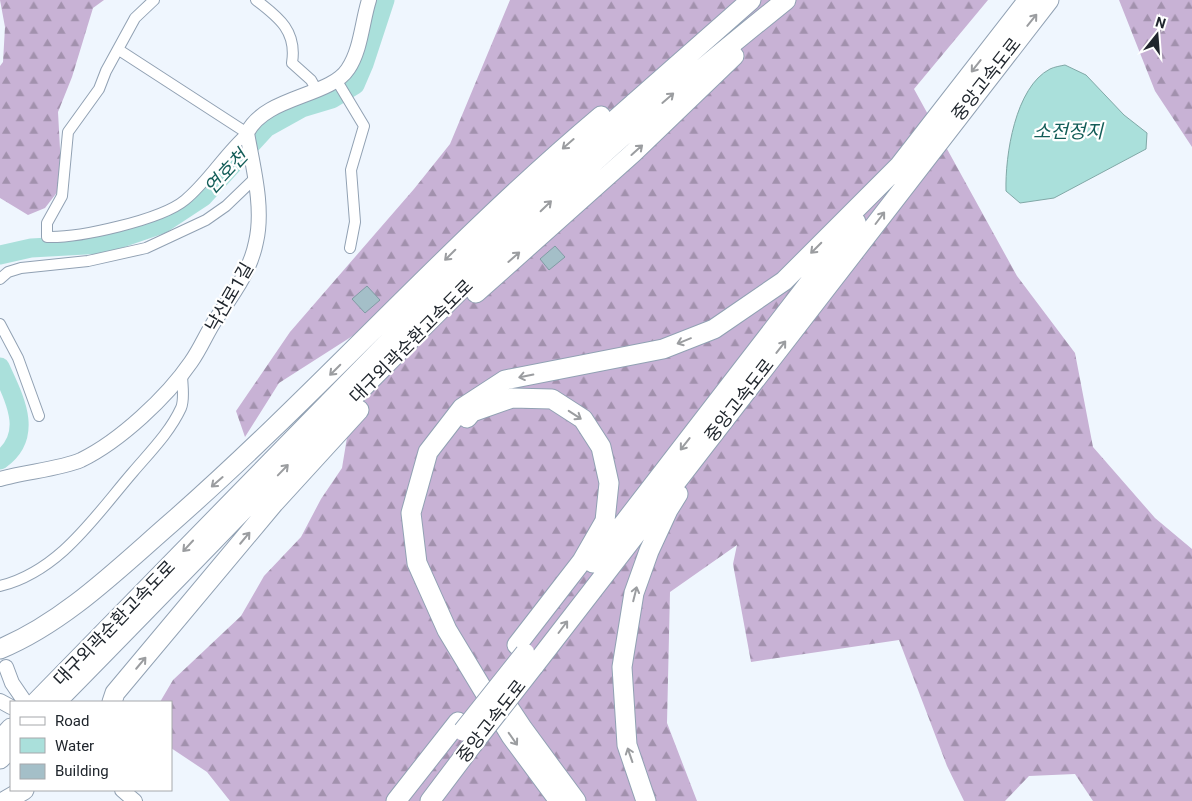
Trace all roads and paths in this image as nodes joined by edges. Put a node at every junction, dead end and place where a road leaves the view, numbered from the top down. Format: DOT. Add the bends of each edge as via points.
graph roads {
  1 [pos="154,0"];
  2 [pos="256,0"];
  3 [pos="370,0"];
  4 [pos="740,0"];
  5 [pos="751,0"];
  6 [pos="786,0"];
  7 [pos="791,0"];
  8 [pos="1028,0"];
  9 [pos="1048,0"];
  10 [pos="119,50"];
  11 [pos="338,84"];
  12 [pos="316,89"];
  13 [pos="247,133"];
  14 [pos="900,164"];
  15 [pos="254,179"];
  16 [pos="350,248"];
  17 [pos="0,279"];
  18 [pos="0,324"];
  19 [pos="182,374"];
  20 [pos="742,396"];
  21 [pos="39,416"];
  22 [pos="0,479"];
  23 [pos="0,586"];
  24 [pos="0,649"];
  25 [pos="0,653"];
  26 [pos="525,655"];
  27 [pos="6,667"];
  28 [pos="0,689"];
  29 [pos="59,693"];
  30 [pos="24,701"];
  31 [pos="39,701"];
  32 [pos="112,701"];
  33 [pos="10,729"];
  34 [pos="465,732"];
  35 [pos="0,740"];
  36 [pos="10,749"];
  37 [pos="0,759"];
  38 [pos="22,791"];
  39 [pos="123,791"];
  40 [pos="5,801"];
  41 [pos="135,801"];
  42 [pos="396,801"];
  43 [pos="410,801"];
  44 [pos="430,801"];
  45 [pos="559,801"];
  46 [pos="576,801"];
  47 [pos="646,801"];
  1 -- 10 [label="street" via="135,18"];
  2 -- 12 [label="street" via="284,24 292,37 292,63"];
  3 -- 11 [label="street" via="354,57"];
  4 -- 24 [label="highway, one-way" via="498,207 222,478 46,626"];
  5 -- 29 [label="highway, 대구외곽순환고속도로, one-way" via="593,140 491,238"];
  29 -- 6 [label="highway, 대구외곽순환고속도로, one-way" via="559,194"];
  32 -- 7 [label="highway, one-way" via="274,503 408,358 508,263 678,112"];
  8 -- 14 [label="highway, 중앙고속도로, one-way"];
  20 -- 9 [label="highway, 중앙고속도로, one-way"];
  10 -- 13 [label="street"];
  10 -- 13 [label="street" via="99,89 68,132 62,196 47,223 47,236 63,237 94,231 172,209 205,181"];
  11 -- 12 [label="street"];
  11 -- 16 [label="street" via="364,126 352,170 355,215"];
  12 -- 13 [label="street" via="252,122"];
  13 -- 15 [label="street, 낙산로1길"];
  14 -- 26 [label="highway, 중앙고속도로, one-way"];
  14 -- 45 [label="highway, one-way" via="784,281 714,329 663,349 505,380 462,408 428,452 412,513 417,563 447,630 510,736"];
  15 -- 17 [label="street" via="206,220 146,248 88,261 21,268"];
  15 -- 19 [label="street, 낙산로1길" via="259,207 257,240 248,270"];
  18 -- 21 [label="street" via="18,358"];
  19 -- 22 [label="street, 낙산로1길" via="148,411 80,460"];
  19 -- 23 [label="street" via="182,406 162,438 84,532 37,570 14,583"];
  26 -- 20 [label="highway, 중앙고속도로, one-way"];
  47 -- 20 [label="highway, one-way" via="627,745 622,666 634,593 668,510"];
  25 -- 27 [label="street"];
  26 -- 34 [label="highway, 중앙고속도로, bridge"];
  46 -- 26 [label="highway, one-way" via="523,729 454,622 427,556 423,514 437,455 472,412 512,398 552,399 583,419 601,447 609,484 605,521"];
  27 -- 28 [label="street"];
  27 -- 30 [label="street" via="12,684"];
  29 -- 31 [label="highway, 대구외곽순환고속도로"];
  33 -- 35 [label="highway"];
  34 -- 42 [label="highway"];
  34 -- 43 [label="highway, 중앙고속도로"];
  34 -- 44 [label="highway, 중앙고속도로"];
  36 -- 37 [label="highway"];
  38 -- 40 [label="highway"];
  39 -- 41 [label="street"];
}
